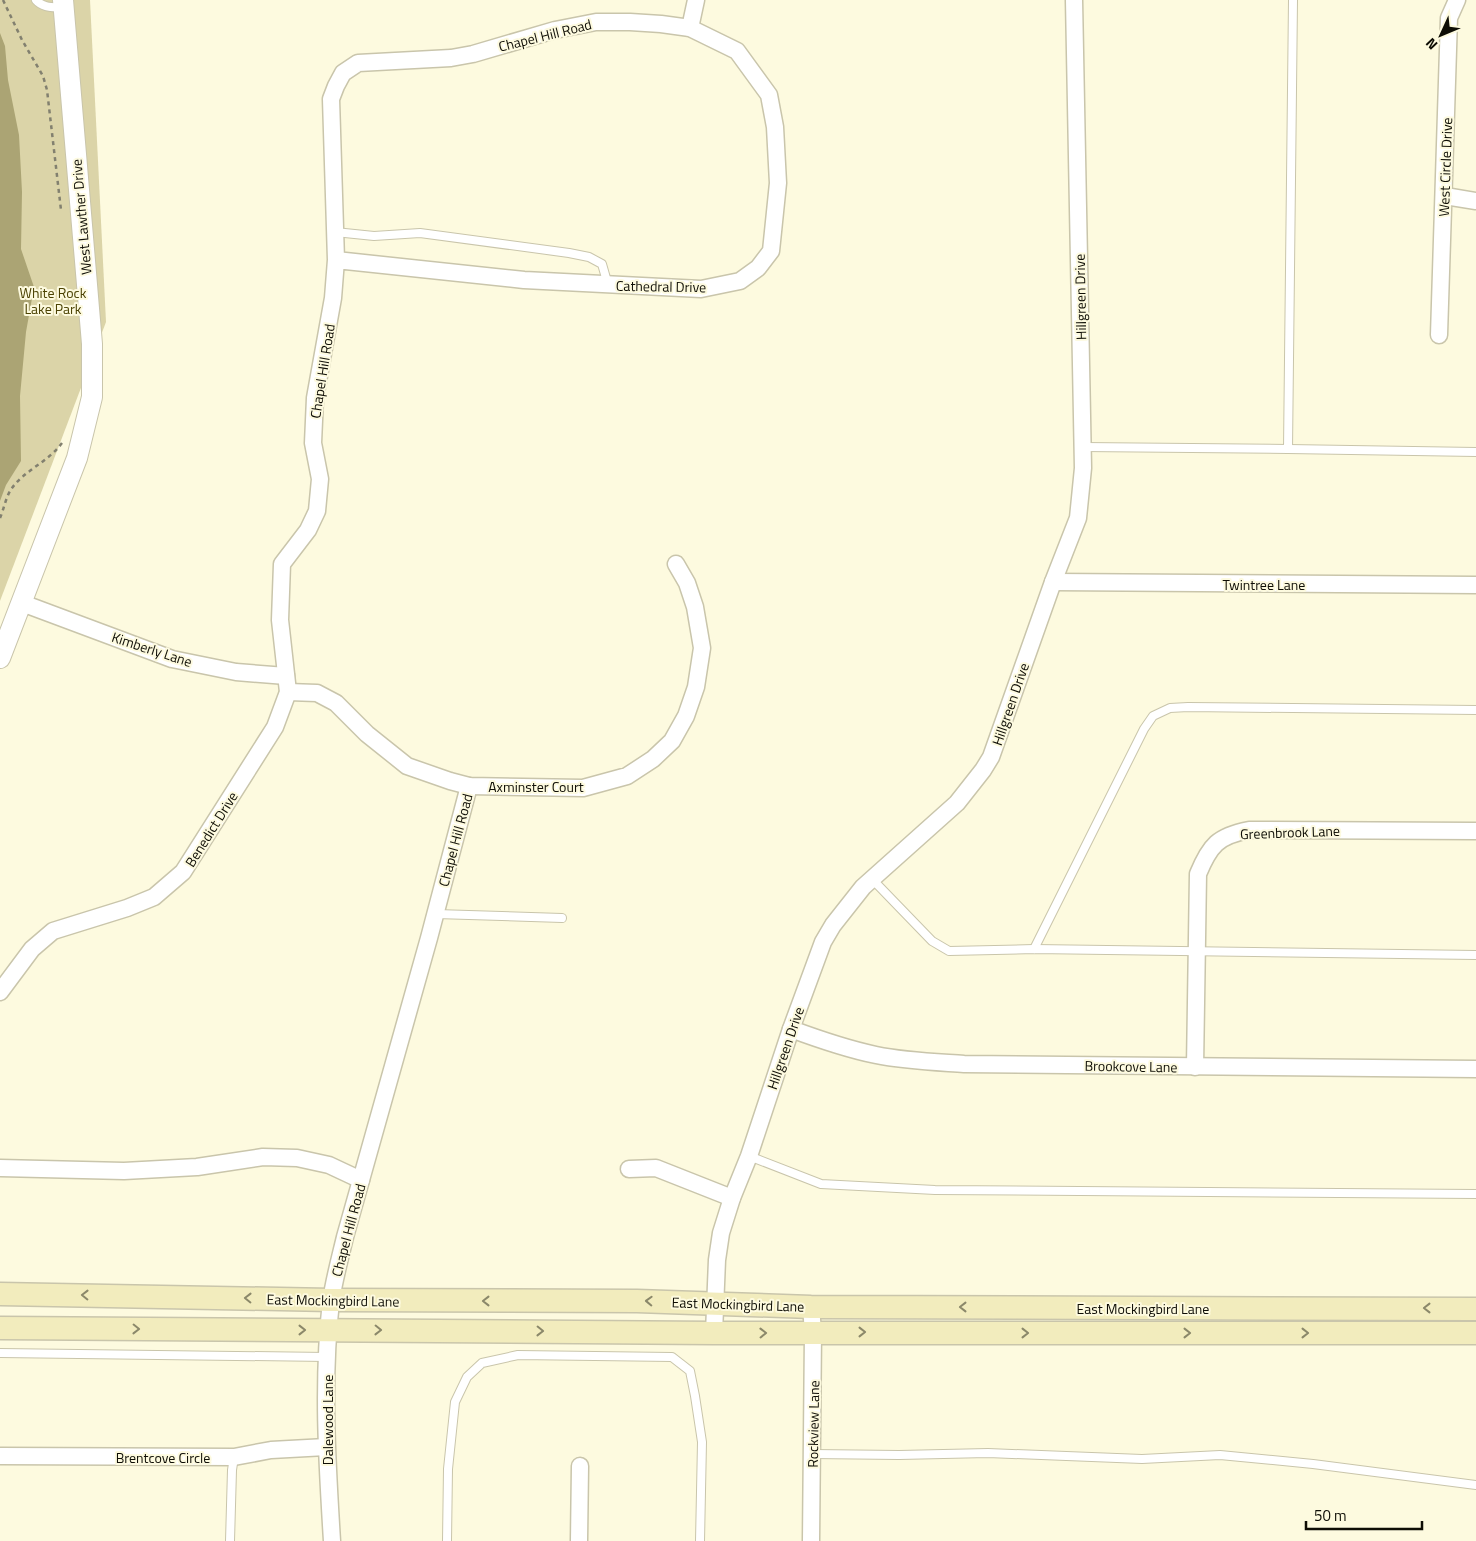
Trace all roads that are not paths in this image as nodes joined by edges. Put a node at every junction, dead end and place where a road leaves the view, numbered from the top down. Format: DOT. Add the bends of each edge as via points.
graph roads {
  1 [pos="36,0"];
  2 [pos="696,0"];
  3 [pos="1074,0"];
  4 [pos="1293,0"];
  5 [pos="1457,0"];
  6 [pos="63,4"];
  7 [pos="690,28"];
  8 [pos="1445,196"];
  9 [pos="1476,201"];
  10 [pos="335,232"];
  11 [pos="336,260"];
  12 [pos="608,285"];
  13 [pos="1439,335"];
  14 [pos="1083,447"];
  15 [pos="1288,449"];
  16 [pos="1476,452"];
  17 [pos="676,564"];
  18 [pos="1053,582"];
  19 [pos="1476,585"];
  20 [pos="22,603"];
  21 [pos="0,658"];
  22 [pos="287,684"];
  23 [pos="1476,710"];
  24 [pos="469,786"];
  25 [pos="1476,831"];
  26 [pos="872,878"];
  27 [pos="436,914"];
  28 [pos="562,918"];
  29 [pos="1034,949"];
  30 [pos="1197,952"];
  31 [pos="1476,955"];
  32 [pos="0,992"];
  33 [pos="791,1029"];
  34 [pos="1195,1067"];
  35 [pos="1476,1069"];
  36 [pos="749,1156"];
  37 [pos="0,1168"];
  38 [pos="629,1169"];
  39 [pos="361,1180"];
  40 [pos="1476,1194"];
  41 [pos="732,1198"];
  42 [pos="0,1294"];
  43 [pos="331,1300"];
  44 [pos="715,1304"];
  45 [pos="811,1307"];
  46 [pos="1257,1308"];
  47 [pos="1476,1309"];
  48 [pos="0,1328"];
  49 [pos="329,1330"];
  50 [pos="813,1332"];
  51 [pos="714,1333"];
  52 [pos="1256,1333"];
  53 [pos="1476,1333"];
  54 [pos="0,1353"];
  55 [pos="327,1357"];
  56 [pos="326,1447"];
  57 [pos="812,1454"];
  58 [pos="0,1456"];
  59 [pos="234,1457"];
  60 [pos="580,1466"];
  61 [pos="1476,1485"];
  62 [pos="230,1541"];
  63 [pos="332,1541"];
  64 [pos="447,1541"];
  65 [pos="579,1541"];
  66 [pos="700,1541"];
  67 [pos="811,1541"];
  1 -- 6 [label="lane" via="46,7"];
  2 -- 7 [label="street"];
  3 -- 14 [label="street, Hillgreen Drive"];
  4 -- 15 [label="lane"];
  5 -- 8 [label="street, West Circle Drive" via="1449,18"];
  6 -- 20 [label="street, West Lawther Drive" via="92,344 92,397 77,458"];
  7 -- 10 [label="street, Chapel Hill Road" via="653,23 596,22 451,58 358,63 343,73 331,99"];
  7 -- 12 [label="street, Cathedral Drive" via="737,52 769,95 775,127 778,183 770,251 758,268 740,281 701,289"];
  8 -- 9 [label="street"];
  8 -- 13 [label="street, West Circle Drive"];
  10 -- 11 [label="street, Chapel Hill Road"];
  10 -- 12 [label="lane" via="374,236 420,232 569,253 589,257 602,264"];
  11 -- 12 [label="street, Cathedral Drive" via="524,280"];
  11 -- 22 [label="street, Chapel Hill Road" via="333,298 315,398 313,443 320,479 317,511 308,530 282,564 280,620"];
  14 -- 15 [label="lane"];
  14 -- 18 [label="street, Hillgreen Drive" via="1078,518"];
  15 -- 16 [label="lane"];
  17 -- 24 [label="street, Axminster Court" via="695,607 702,648 696,687 686,716 672,741 653,759 627,776 583,788"];
  18 -- 19 [label="street, Twintree Lane"];
  18 -- 26 [label="street, Hillgreen Drive" via="991,757 957,803"];
  20 -- 21 [label="street, West Lawther Drive"];
  20 -- 22 [label="street, Kimberly Lane" via="172,660"];
  22 -- 24 [label="street, Chapel Hill Road" via="336,703 366,734 407,766"];
  22 -- 32 [label="street, Benedict Drive" via="275,727 183,872 154,897 53,931 32,949"];
  23 -- 29 [label="lane" via="1188,706 1170,708 1153,716"];
  24 -- 27 [label="street, Chapel Hill Road"];
  25 -- 30 [label="street, Greenbrook Lane" via="1248,830 1222,838 1206,855 1198,874"];
  26 -- 29 [label="lane" via="932,941 949,951"];
  26 -- 33 [label="street, Hillgreen Drive" via="823,942"];
  27 -- 28 [label="lane"];
  27 -- 39 [label="street, Chapel Hill Road"];
  29 -- 30 [label="lane"];
  30 -- 31 [label="lane"];
  30 -- 34 [label="street, Greenbrook Lane"];
  33 -- 34 [label="street, Brookcove Lane" via="876,1055 921,1061"];
  33 -- 36 [label="street, Hillgreen Drive"];
  34 -- 35 [label="street, Brookcove Lane"];
  36 -- 40 [label="lane" via="830,1185 935,1190"];
  36 -- 41 [label="street, Hillgreen Drive"];
  37 -- 39 [label="street" via="124,1171 197,1167 263,1157 297,1158 329,1165"];
  38 -- 41 [label="street" via="656,1168"];
  39 -- 43 [label="street, Chapel Hill Road"];
  41 -- 44 [label="street, Hillgreen Drive" via="717,1260"];
  43 -- 42 [label="main road, East Mockingbird Lane, one-way"];
  44 -- 43 [label="main road, East Mockingbird Lane, one-way"];
  43 -- 49 [label="street, Dalewood Lane"];
  44 -- 45 [label="main road, East Mockingbird Lane"];
  44 -- 51 [label="street, Hillgreen Drive"];
  46 -- 45 [label="main road, East Mockingbird Lane, one-way"];
  45 -- 50 [label="street, Rockview Lane"];
  47 -- 46 [label="main road, East Mockingbird Lane, one-way"];
  46 -- 52 [label="main road"];
  48 -- 49 [label="main road, East Mockingbird Lane, one-way"];
  49 -- 51 [label="main road, East Mockingbird Lane, one-way"];
  49 -- 55 [label="street, Dalewood Lane"];
  51 -- 50 [label="main road, East Mockingbird Lane, one-way"];
  50 -- 52 [label="main road, East Mockingbird Lane, one-way"];
  50 -- 57 [label="street, Rockview Lane"];
  52 -- 53 [label="main road, East Mockingbird Lane, one-way"];
  54 -- 55 [label="lane"];
  55 -- 56 [label="street, Dalewood Lane"];
  56 -- 59 [label="street, Brentcove Circle" via="271,1450"];
  56 -- 63 [label="street, Dalewood Lane"];
  57 -- 61 [label="lane" via="988,1453 1142,1459 1220,1455"];
  57 -- 67 [label="street, Rockview Lane"];
  58 -- 59 [label="street, Brentcove Circle"];
  59 -- 62 [label="lane"];
  60 -- 65 [label="street"];
  64 -- 66 [label="lane" via="448,1469 455,1402 467,1377 482,1363 518,1354 672,1357 690,1371 702,1442"];
}
